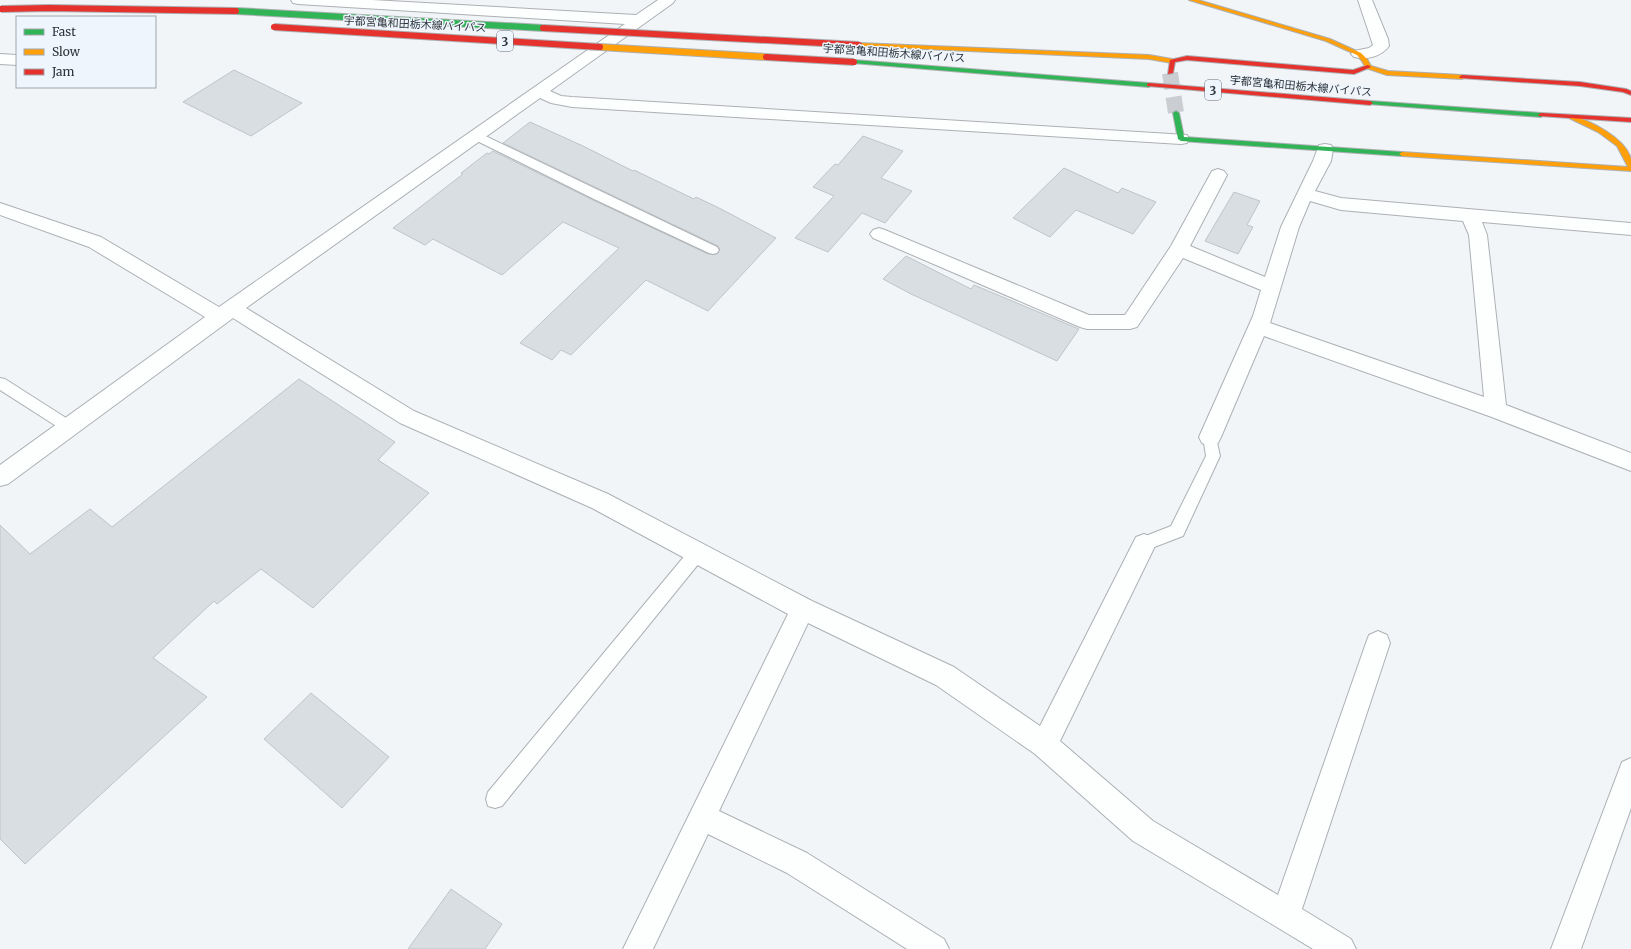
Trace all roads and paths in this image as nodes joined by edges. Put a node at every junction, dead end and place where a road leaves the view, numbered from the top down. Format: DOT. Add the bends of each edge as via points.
graph roads {
  1 [pos="298,0"];
  2 [pos="668,0"];
  3 [pos="1192,0"];
  4 [pos="1365,0"];
  5 [pos="0,9"];
  6 [pos="105,16"];
  7 [pos="639,20"];
  8 [pos="263,27"];
  9 [pos="1359,54"];
  10 [pos="0,59"];
  11 [pos="16,60"];
  12 [pos="1172,61"];
  13 [pos="1368,67"];
  14 [pos="1170,73"];
  15 [pos="538,91"];
  16 [pos="1631,93"];
  17 [pos="1176,113"];
  18 [pos="1571,117"];
  19 [pos="1631,120"];
  20 [pos="475,135"];
  21 [pos="1180,139"];
  22 [pos="1324,149"];
  23 [pos="1631,165"];
  24 [pos="1631,169"];
  25 [pos="1218,175"];
  26 [pos="1304,194"];
  27 [pos="0,209"];
  28 [pos="1470,215"];
  29 [pos="1631,230"];
  30 [pos="879,234"];
  31 [pos="1178,249"];
  32 [pos="714,250"];
  33 [pos="1272,287"];
  34 [pos="226,312"];
  35 [pos="1259,327"];
  36 [pos="0,383"];
  37 [pos="1496,410"];
  38 [pos="69,426"];
  39 [pos="1210,438"];
  40 [pos="1631,462"];
  41 [pos="0,477"];
  42 [pos="1144,544"];
  43 [pos="698,552"];
  44 [pos="802,609"];
  45 [pos="1378,643"];
  46 [pos="1044,745"];
  47 [pos="1631,771"];
  48 [pos="496,799"];
  49 [pos="702,817"];
  50 [pos="1286,916"];
  51 [pos="638,949"];
  52 [pos="934,949"];
  53 [pos="1341,949"];
  54 [pos="1566,949"];
  1 -- 7 [label="street"];
  2 -- 7 [label="street"];
  3 -- 9 [label="main road" via="1328,40"];
  4 -- 9 [label="street" via="1381,46 1374,52"];
  5 -- 6 [label="main road, bridge"];
  5 -- 12 [label="main road, bridge" via="224,10 859,45 1149,57"];
  7 -- 15 [label="street"];
  8 -- 18 [label="main road, 宇都宮亀和田栃木線バイパス / 3, bridge" via="854,62 1027,74 1368,104"];
  9 -- 13 [label="main road"];
  10 -- 11 [label="street"];
  12 -- 13 [label="main road" via="1187,58 1354,72"];
  12 -- 14 [label="main road"];
  13 -- 16 [label="main road" via="1387,73 1580,84"];
  15 -- 20 [label="street"];
  15 -- 21 [label="street" via="557,100 572,102"];
  17 -- 21 [label="main road"];
  18 -- 19 [label="main road, 宇都宮亀和田栃木線バイパス / 3"];
  18 -- 23 [label="main road" via="1600,130 1620,145"];
  20 -- 32 [label="lane"];
  20 -- 34 [label="street"];
  21 -- 22 [label="main road"];
  22 -- 24 [label="main road"];
  22 -- 26 [label="street" via="1322,162"];
  25 -- 31 [label="street"];
  26 -- 28 [label="street" via="1340,204"];
  26 -- 33 [label="street" via="1290,227"];
  27 -- 34 [label="street" via="95,242"];
  28 -- 29 [label="street"];
  28 -- 37 [label="street" via="1478,235"];
  30 -- 31 [label="street" via="1087,322 1130,322"];
  31 -- 33 [label="street"];
  33 -- 35 [label="street"];
  34 -- 38 [label="street"];
  34 -- 43 [label="street" via="407,417 600,501"];
  35 -- 37 [label="street"];
  35 -- 39 [label="street"];
  36 -- 38 [label="lane"];
  37 -- 40 [label="street"];
  38 -- 41 [label="street"];
  39 -- 42 [label="lane" via="1213,456 1177,531"];
  42 -- 46 [label="street"];
  43 -- 44 [label="street"];
  43 -- 48 [label="lane"];
  44 -- 46 [label="street" via="945,676"];
  44 -- 49 [label="street"];
  45 -- 50 [label="street"];
  46 -- 50 [label="street" via="1143,831"];
  47 -- 54 [label="street"];
  49 -- 51 [label="street"];
  49 -- 52 [label="street" via="797,863"];
  50 -- 53 [label="street"];
}
